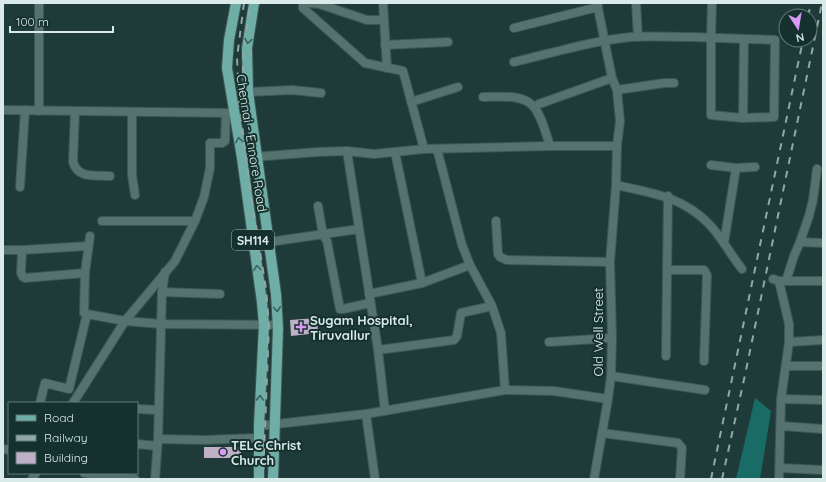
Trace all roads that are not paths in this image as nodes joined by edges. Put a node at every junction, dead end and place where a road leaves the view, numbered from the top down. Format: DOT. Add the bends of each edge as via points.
graph roads {
  1 [pos="39,3"];
  2 [pos="236,3"];
  3 [pos="254,3"];
  4 [pos="303,3"];
  5 [pos="309,3"];
  6 [pos="383,3"];
  7 [pos="636,3"];
  8 [pos="712,3"];
  9 [pos="598,5"];
  10 [pos="384,20"];
  11 [pos="514,28"];
  12 [pos="638,37"];
  13 [pos="710,38"];
  14 [pos="744,39"];
  15 [pos="605,41"];
  16 [pos="448,42"];
  17 [pos="385,45"];
  18 [pos="514,62"];
  19 [pos="387,68"];
  20 [pos="612,78"];
  21 [pos="674,83"];
  22 [pos="458,87"];
  23 [pos="618,90"];
  24 [pos="248,92"];
  25 [pos="321,93"];
  26 [pos="483,97"];
  27 [pos="411,102"];
  28 [pos="539,104"];
  29 [pos="3,110"];
  30 [pos="25,110"];
  31 [pos="39,111"];
  32 [pos="75,111"];
  33 [pos="132,112"];
  34 [pos="230,113"];
  35 [pos="743,118"];
  36 [pos="550,146"];
  37 [pos="617,146"];
  38 [pos="424,149"];
  39 [pos="437,149"];
  40 [pos="347,151"];
  41 [pos="395,152"];
  42 [pos="242,158"];
  43 [pos="257,158"];
  44 [pos="711,164"];
  45 [pos="736,168"];
  46 [pos="756,168"];
  47 [pos="817,169"];
  48 [pos="110,176"];
  49 [pos="616,185"];
  50 [pos="20,187"];
  51 [pos="135,195"];
  52 [pos="668,196"];
  53 [pos="318,206"];
  54 [pos="102,221"];
  55 [pos="194,221"];
  56 [pos="496,221"];
  57 [pos="359,229"];
  58 [pos="323,235"];
  59 [pos="90,236"];
  60 [pos="268,242"];
  61 [pos="800,242"];
  62 [pos="724,243"];
  63 [pos="823,243"];
  64 [pos="88,246"];
  65 [pos="3,250"];
  66 [pos="22,250"];
  67 [pos="610,262"];
  68 [pos="470,265"];
  69 [pos="667,270"];
  70 [pos="742,270"];
  71 [pos="165,272"];
  72 [pos="85,273"];
  73 [pos="779,281"];
  74 [pos="823,281"];
  75 [pos="422,282"];
  76 [pos="162,292"];
  77 [pos="220,294"];
  78 [pos="369,298"];
  79 [pos="492,306"];
  80 [pos="87,314"];
  81 [pos="125,321"];
  82 [pos="160,324"];
  83 [pos="264,325"];
  84 [pos="278,325"];
  85 [pos="612,338"];
  86 [pos="823,340"];
  87 [pos="549,342"];
  88 [pos="789,342"];
  89 [pos="378,350"];
  90 [pos="666,356"];
  91 [pos="704,361"];
  92 [pos="786,366"];
  93 [pos="823,366"];
  94 [pos="611,376"];
  95 [pos="505,390"];
  96 [pos="705,390"];
  97 [pos="608,399"];
  98 [pos="781,399"];
  99 [pos="823,400"];
  100 [pos="40,402"];
  101 [pos="74,402"];
  102 [pos="138,409"];
  103 [pos="158,410"];
  104 [pos="385,411"];
  105 [pos="366,414"];
  106 [pos="276,424"];
  107 [pos="259,426"];
  108 [pos="781,426"];
  109 [pos="823,429"];
  110 [pos="602,433"];
  111 [pos="259,438"];
  112 [pos="158,443"];
  113 [pos="138,444"];
  114 [pos="780,468"];
  115 [pos="823,470"];
  116 [pos="92,474"];
  117 [pos="135,479"];
  118 [pos="155,479"];
  119 [pos="259,479"];
  120 [pos="273,479"];
  121 [pos="374,479"];
  122 [pos="594,479"];
  123 [pos="680,479"];
  124 [pos="779,479"];
  1 -- 31 [label="street"];
  2 -- 34 [label="main road, Chennai - Ennore Road / SH114" via="227,68"];
  3 -- 24 [label="main road, Chennai - Ennore Road / SH114, one-way" via="247,48"];
  4 -- 19 [label="street" via="303,8 365,63"];
  5 -- 10 [label="street" via="367,20"];
  6 -- 10 [label="street"];
  7 -- 12 [label="street"];
  8 -- 13 [label="street"];
  9 -- 11 [label="street"];
  9 -- 15 [label="street"];
  10 -- 17 [label="street"];
  12 -- 13 [label="street"];
  12 -- 15 [label="street"];
  13 -- 14 [label="street"];
  13 -- 35 [label="street" via="711,115"];
  14 -- 35 [label="street"];
  14 -- 35 [label="street" via="775,40 774,117"];
  15 -- 18 [label="street"];
  15 -- 20 [label="street"];
  16 -- 17 [label="street"];
  17 -- 19 [label="street"];
  19 -- 27 [label="street" via="403,71"];
  20 -- 23 [label="street"];
  20 -- 28 [label="street"];
  21 -- 23 [label="street"];
  22 -- 27 [label="street"];
  23 -- 37 [label="street, Old Well Street" via="620,121"];
  24 -- 25 [label="street" via="292,90"];
  24 -- 43 [label="main road, Chennai - Ennore Road / SH114"];
  26 -- 36 [label="street" via="522,99 532,105"];
  27 -- 38 [label="street"];
  29 -- 30 [label="street"];
  30 -- 31 [label="street"];
  30 -- 50 [label="street"];
  31 -- 32 [label="street"];
  32 -- 33 [label="street"];
  32 -- 48 [label="street" via="75,169 85,175"];
  33 -- 34 [label="street"];
  33 -- 51 [label="street" via="132,175"];
  42 -- 34 [label="main road, Chennai - Ennore Road / SH114, one-way"];
  34 -- 55 [label="street" via="224,142 210,143 210,168 204,197"];
  36 -- 37 [label="street"];
  36 -- 39 [label="street"];
  37 -- 49 [label="street, Old Well Street"];
  38 -- 39 [label="street"];
  38 -- 41 [label="street"];
  39 -- 68 [label="street" via="462,245"];
  40 -- 41 [label="street" via="374,154"];
  40 -- 43 [label="street"];
  40 -- 57 [label="street"];
  41 -- 75 [label="street"];
  42 -- 43 [label="street"];
  83 -- 42 [label="main road, Chennai - Ennore Road / SH114, one-way"];
  43 -- 60 [label="main road, Chennai - Ennore Road / SH114"];
  44 -- 45 [label="street"];
  45 -- 46 [label="street"];
  45 -- 62 [label="street"];
  47 -- 61 [label="street" via="812,205"];
  49 -- 52 [label="street"];
  49 -- 67 [label="street, Old Well Street"];
  52 -- 62 [label="street" via="708,223"];
  52 -- 69 [label="street"];
  53 -- 58 [label="street"];
  54 -- 55 [label="street"];
  55 -- 71 [label="street" via="175,260"];
  56 -- 67 [label="street" via="498,254 507,260"];
  57 -- 58 [label="street"];
  57 -- 78 [label="street"];
  58 -- 60 [label="street"];
  58 -- 78 [label="street" via="327,241 340,309"];
  59 -- 64 [label="street"];
  60 -- 84 [label="main road, Chennai - Ennore Road / SH114, one-way"];
  61 -- 63 [label="street"];
  61 -- 73 [label="street"];
  62 -- 70 [label="street"];
  64 -- 66 [label="street"];
  64 -- 72 [label="street"];
  65 -- 66 [label="street"];
  66 -- 72 [label="street" via="23,277"];
  67 -- 85 [label="street, Old Well Street"];
  68 -- 75 [label="street"];
  68 -- 79 [label="street"];
  69 -- 90 [label="street"];
  69 -- 91 [label="street" via="704,270 707,275"];
  71 -- 76 [label="street"];
  71 -- 81 [label="street"];
  72 -- 80 [label="street" via="84,313"];
  73 -- 74 [label="street"];
  73 -- 88 [label="street" via="789,324"];
  75 -- 78 [label="street"];
  76 -- 77 [label="street"];
  76 -- 82 [label="street"];
  78 -- 89 [label="street"];
  79 -- 89 [label="street" via="462,312 454,340"];
  79 -- 95 [label="street" via="501,333"];
  80 -- 81 [label="street"];
  80 -- 100 [label="street" via="69,389 45,383"];
  81 -- 82 [label="street"];
  81 -- 101 [label="street"];
  82 -- 83 [label="street"];
  82 -- 103 [label="street"];
  83 -- 84 [label="street"];
  107 -- 83 [label="main road, Chennai - Ennore Road / SH114, one-way"];
  84 -- 106 [label="main road, Chennai - Ennore Road / SH114"];
  85 -- 87 [label="street"];
  85 -- 94 [label="street, Old Well Street"];
  86 -- 88 [label="street"];
  88 -- 92 [label="street"];
  89 -- 104 [label="street"];
  92 -- 93 [label="street"];
  92 -- 98 [label="street"];
  94 -- 96 [label="street"];
  94 -- 97 [label="street, Old Well Street"];
  95 -- 97 [label="street" via="554,391"];
  95 -- 104 [label="street"];
  97 -- 110 [label="street, Old Well Street"];
  98 -- 99 [label="street"];
  98 -- 108 [label="street"];
  102 -- 103 [label="street"];
  103 -- 112 [label="street"];
  104 -- 105 [label="street"];
  105 -- 106 [label="street"];
  105 -- 121 [label="street"];
  106 -- 107 [label="street"];
  106 -- 120 [label="main road, Chennai - Ennore Road / SH114"];
  107 -- 111 [label="main road, Chennai - Ennore Road / SH114"];
  108 -- 109 [label="street"];
  108 -- 114 [label="street"];
  110 -- 122 [label="street, Old Well Street"];
  110 -- 123 [label="street" via="678,443 682,448"];
  111 -- 112 [label="street"];
  111 -- 119 [label="main road, Chennai - Ennore Road / SH114"];
  112 -- 113 [label="street"];
  112 -- 118 [label="street"];
  114 -- 115 [label="street"];
  114 -- 124 [label="street"];
  116 -- 117 [label="street"];
}
